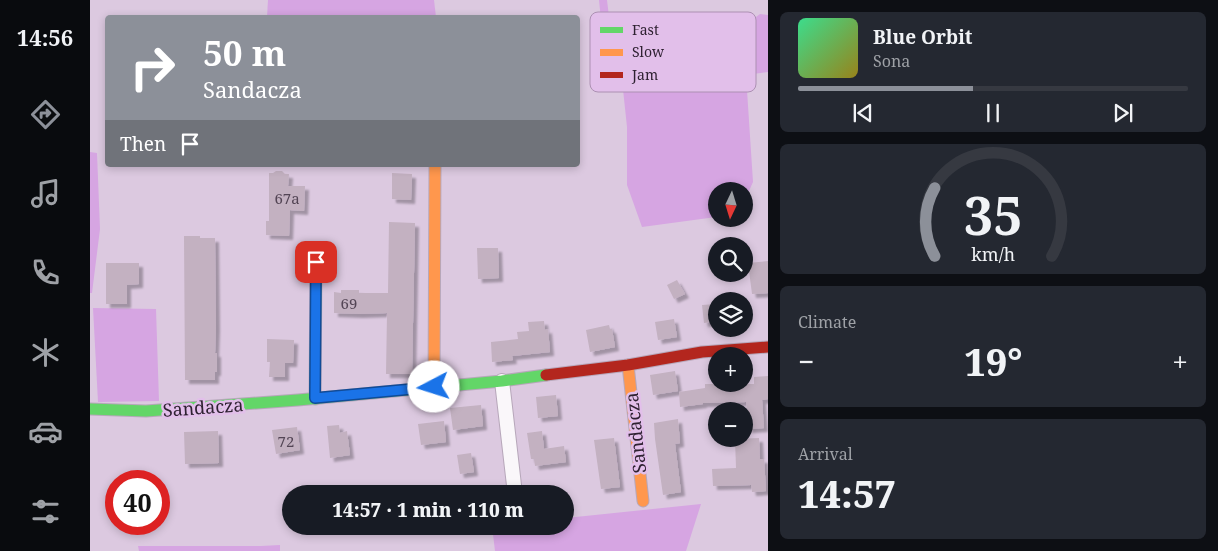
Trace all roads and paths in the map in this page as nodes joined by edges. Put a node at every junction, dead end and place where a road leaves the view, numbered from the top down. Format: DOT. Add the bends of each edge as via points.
graph roads {
  1 [pos="435,167"];
  2 [pos="316,262"];
  3 [pos="768,347"];
  4 [pos="628,365"];
  5 [pos="502,381"];
  6 [pos="434,387"];
  7 [pos="315,398"];
  8 [pos="90,409"];
  9 [pos="514,485"];
  10 [pos="643,501"];
  1 -- 6 [label="street"];
  2 -- 7 [label="street"];
  3 -- 4 [label="street, Sandacza" via="702,352"];
  4 -- 5 [label="street, Sandacza"];
  4 -- 10 [label="street, Sandacza"];
  5 -- 6 [label="street, Sandacza"];
  5 -- 9 [label="street"];
  6 -- 7 [label="street, Sandacza"];
  7 -- 8 [label="street, Sandacza" via="146,411"];
}
